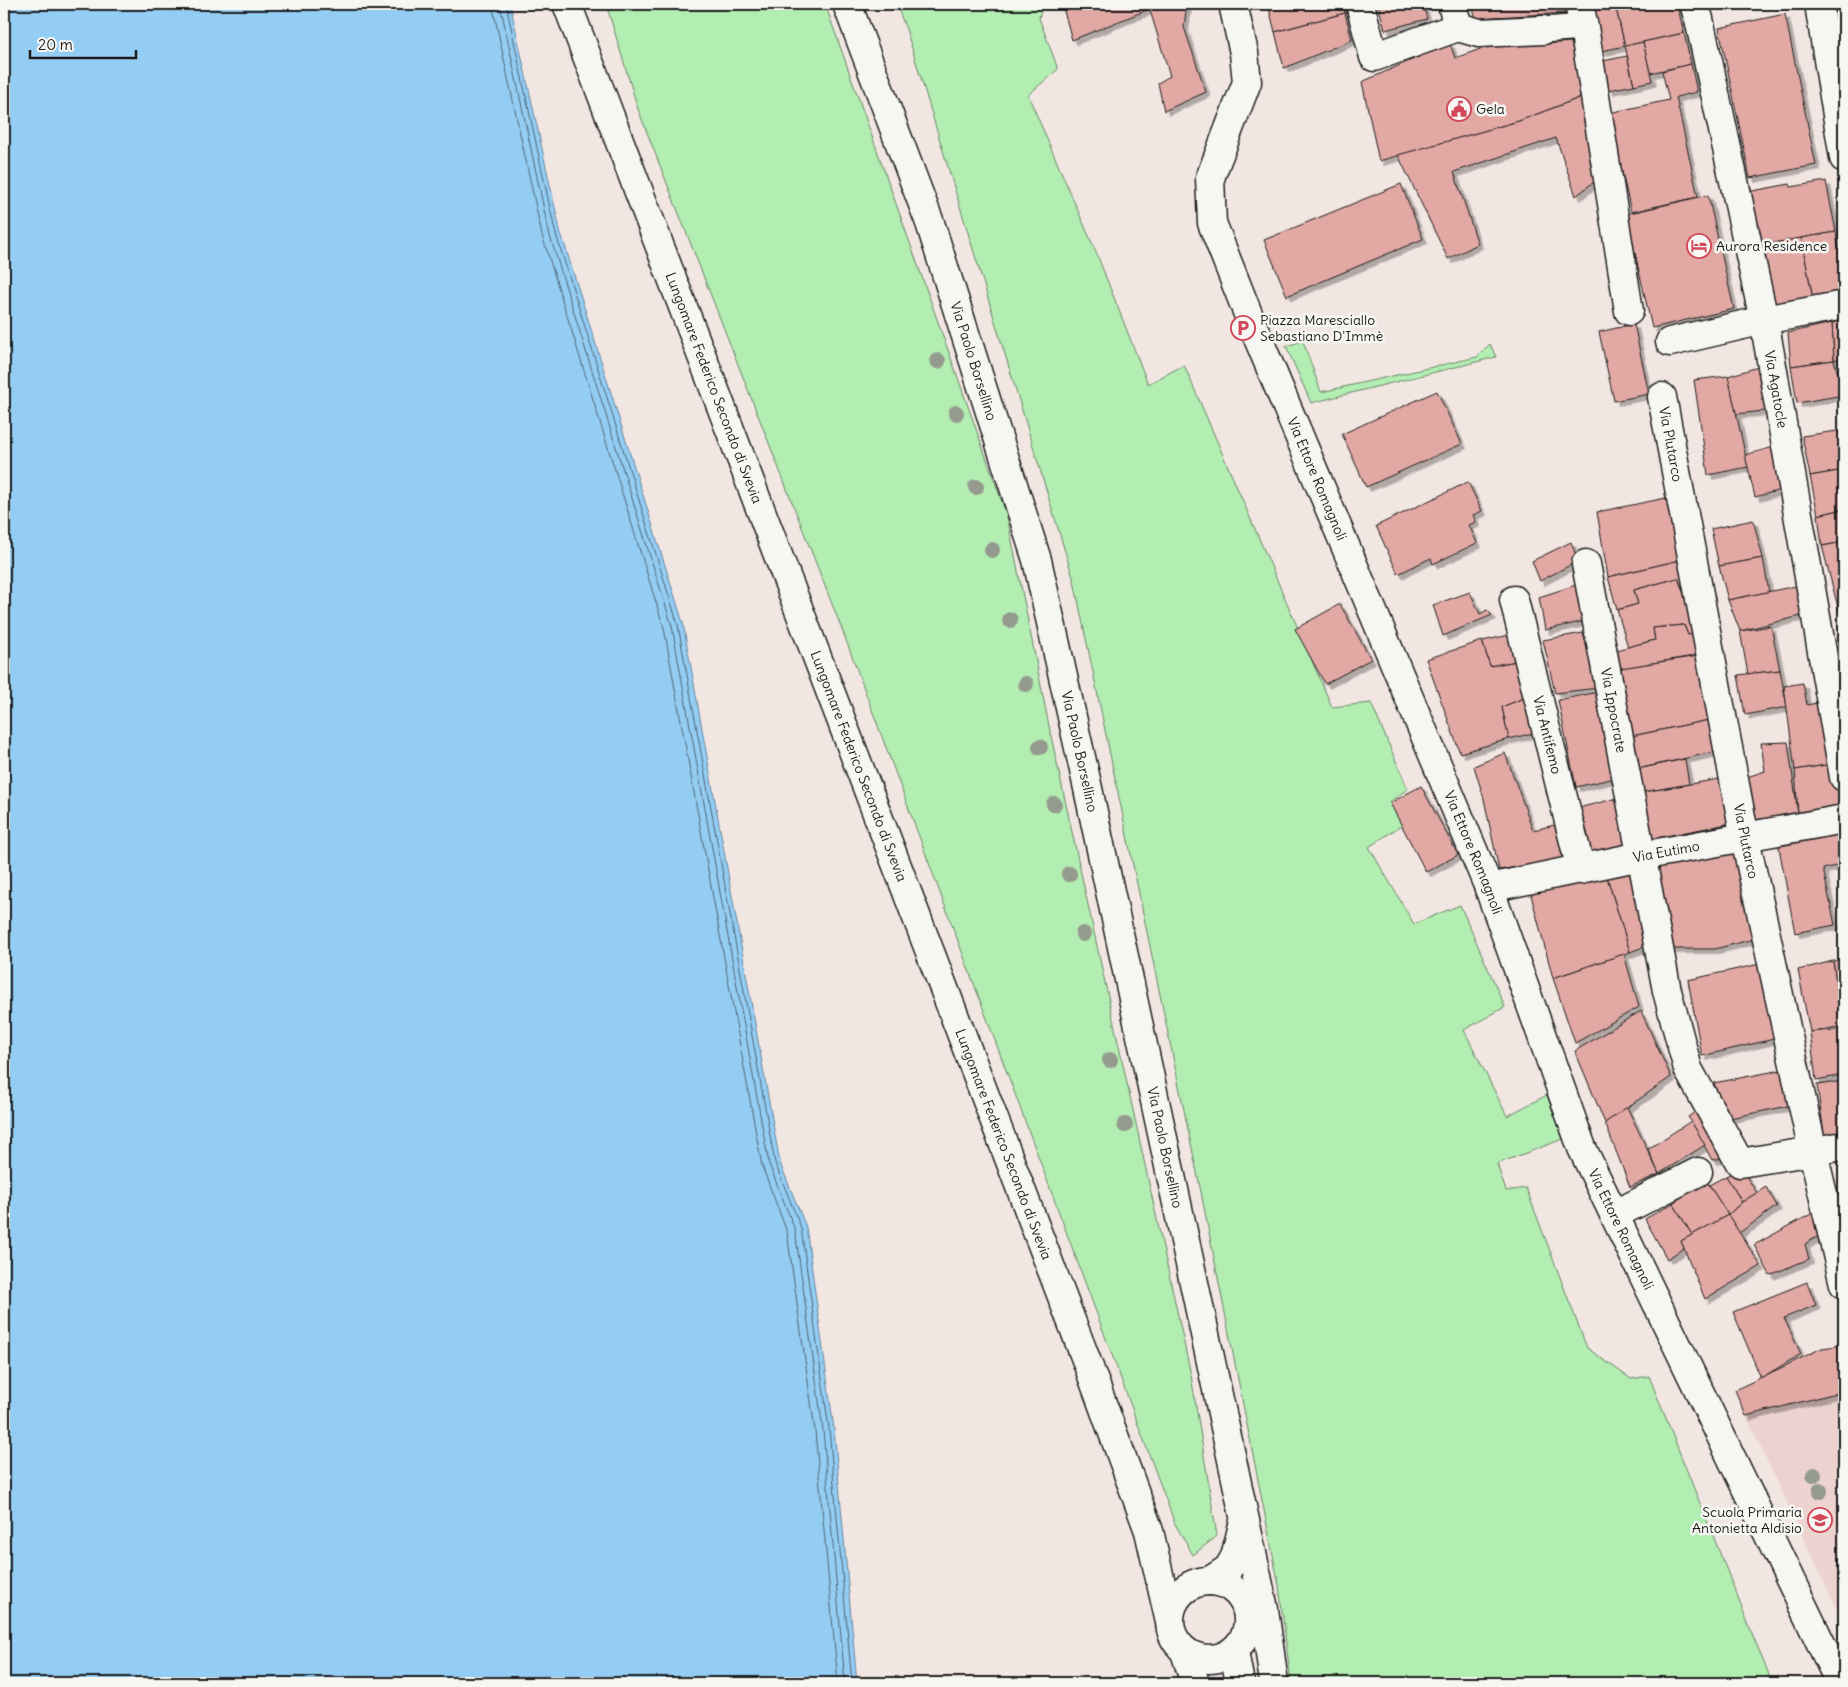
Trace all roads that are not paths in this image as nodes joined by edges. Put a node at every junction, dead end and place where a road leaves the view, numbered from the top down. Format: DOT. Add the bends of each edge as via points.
graph roads {
  1 [pos="566,4"];
  2 [pos="847,4"];
  3 [pos="1233,4"];
  4 [pos="1360,4"];
  5 [pos="1694,4"];
  6 [pos="1818,4"];
  7 [pos="1581,15"];
  8 [pos="1455,16"];
  9 [pos="1543,30"];
  10 [pos="1844,158"];
  11 [pos="1844,305"];
  12 [pos="1629,311"];
  13 [pos="1764,320"];
  14 [pos="1670,342"];
  15 [pos="1662,397"];
  16 [pos="1586,564"];
  17 [pos="1514,600"];
  18 [pos="1844,777"];
  19 [pos="1844,819"];
  20 [pos="1745,838"];
  21 [pos="1641,856"];
  22 [pos="1581,870"];
  23 [pos="1489,888"];
  24 [pos="1844,1146"];
  25 [pos="1813,1152"];
  26 [pos="1698,1172"];
  27 [pos="1614,1215"];
  28 [pos="1844,1284"];
  29 [pos="1244,1518"];
  30 [pos="1149,1531"];
  31 [pos="1254,1565"];
  32 [pos="1204,1581"];
  33 [pos="1246,1607"];
  34 [pos="1169,1618"];
  35 [pos="1185,1652"];
  36 [pos="1234,1652"];
  37 [pos="1195,1683"];
  38 [pos="1240,1683"];
  39 [pos="1274,1683"];
  40 [pos="1840,1683"];
  1 -- 30 [label="street, Lungomare Federico Secondo di Svevia"];
  2 -- 29 [label="street, Via Paolo Borsellino" via="930,224 1037,560"];
  3 -- 23 [label="street, Via Ettore Romagnoli" via="1247,82 1210,178 1212,223"];
  4 -- 8 [label="street" via="1374,57"];
  5 -- 13 [label="street, Via Agatocle"];
  6 -- 10 [label="street"];
  7 -- 9 [label="street"];
  7 -- 12 [label="street"];
  8 -- 9 [label="street" via="1479,33"];
  11 -- 13 [label="street"];
  13 -- 14 [label="street"];
  13 -- 18 [label="street, Via Agatocle"];
  15 -- 20 [label="street, Via Plutarco"];
  16 -- 21 [label="street, Via Ippocrate"];
  17 -- 22 [label="street, Via Antifemo"];
  19 -- 20 [label="street, Via Eutimo"];
  20 -- 21 [label="street, Via Eutimo"];
  20 -- 25 [label="street, Via Plutarco"];
  21 -- 22 [label="street, Via Eutimo"];
  21 -- 25 [label="street, Via Ippocrate" via="1667,991 1688,1069 1740,1163"];
  22 -- 23 [label="street, Via Eutimo"];
  23 -- 27 [label="street, Via Ettore Romagnoli" via="1582,1148"];
  24 -- 25 [label="street"];
  25 -- 28 [label="street, Via Plutarco"];
  26 -- 27 [label="street"];
  27 -- 40 [label="street, Via Ettore Romagnoli"];
  29 -- 31 [label="street, Via Paolo Borsellino"];
  29 -- 32 [label="street, Via Paolo Borsellino" via="1235,1557 1228,1569"];
  30 -- 32 [label="street, Lungomare Federico Secondo di Svevia" via="1174,1566"];
  30 -- 34 [label="street, Lungomare Federico Secondo di Svevia"];
  31 -- 33 [label="street, Via Paolo Borsellino"];
  31 -- 39 [label="street" via="1264,1609"];
  32 -- 33 [label="street" via="1232,1588"];
  32 -- 34 [label="street" via="1187,1587 1178,1595"];
  33 -- 36 [label="street" via="1249,1619 1247,1632"];
  34 -- 35 [label="street" via="1176,1643"];
  35 -- 36 [label="street" via="1209,1660"];
  35 -- 37 [label="street"];
  36 -- 38 [label="street"];
}
